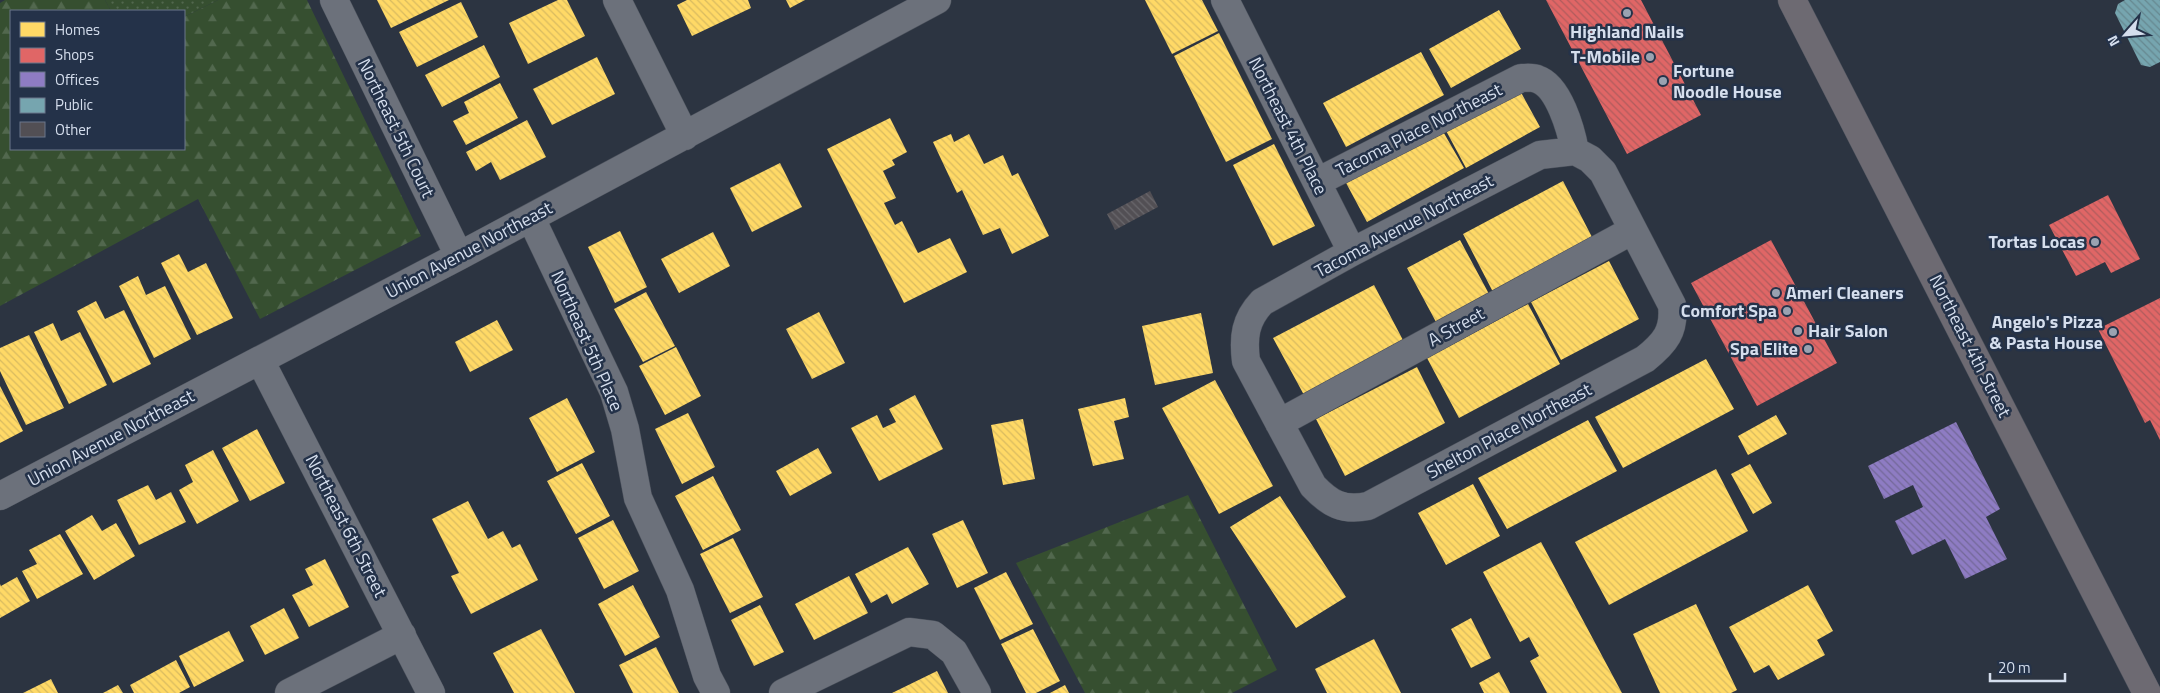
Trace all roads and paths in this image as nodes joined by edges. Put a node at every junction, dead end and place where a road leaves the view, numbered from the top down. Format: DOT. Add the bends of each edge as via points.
graph roads {
  1 [pos="334,0"];
  2 [pos="617,0"];
  3 [pos="937,0"];
  4 [pos="1225,0"];
  5 [pos="1792,0"];
  6 [pos="685,136"];
  7 [pos="1575,151"];
  8 [pos="1317,182"];
  9 [pos="530,218"];
  10 [pos="1633,230"];
  11 [pos="1352,252"];
  12 [pos="459,256"];
  13 [pos="260,360"];
  14 [pos="1279,423"];
  15 [pos="0,496"];
  16 [pos="402,635"];
  17 [pos="289,693"];
  18 [pos="432,693"];
  19 [pos="716,693"];
  20 [pos="783,693"];
  21 [pos="977,693"];
  22 [pos="2147,693"];
  1 -- 12 [label="street, Northeast 5th Court"];
  2 -- 6 [label="street"];
  3 -- 6 [label="street, Union Avenue Northeast"];
  4 -- 8 [label="street, Northeast 4th Place"];
  5 -- 22 [label="main road, Northeast 4th Street"];
  6 -- 9 [label="street, Union Avenue Northeast"];
  7 -- 8 [label="street, Tacoma Place Northeast" via="1570,124 1550,87 1537,78 1521,78"];
  7 -- 10 [label="street" via="1590,159 1603,172"];
  7 -- 11 [label="street, Tacoma Avenue Northeast" via="1540,155"];
  8 -- 11 [label="street, Northeast 4th Place"];
  9 -- 12 [label="street, Union Avenue Northeast"];
  9 -- 19 [label="street, Northeast 5th Place" via="614,392 625,429 638,498 680,590 707,676"];
  10 -- 14 [label="street, A Street"];
  10 -- 14 [label="street, Shelton Place Northeast" via="1672,305 1674,320 1660,347 1646,359 1368,506 1354,508 1324,499 1313,486"];
  11 -- 14 [label="street, Tacoma Avenue Northeast" via="1262,302 1247,325 1243,339 1246,361"];
  12 -- 13 [label="street, Union Avenue Northeast"];
  13 -- 15 [label="street, Union Avenue Northeast"];
  13 -- 16 [label="street, Northeast 6th Street"];
  16 -- 17 [label="street"];
  16 -- 18 [label="street, Northeast 6th Street"];
  20 -- 21 [label="street" via="909,632 933,635 954,652"];
}
